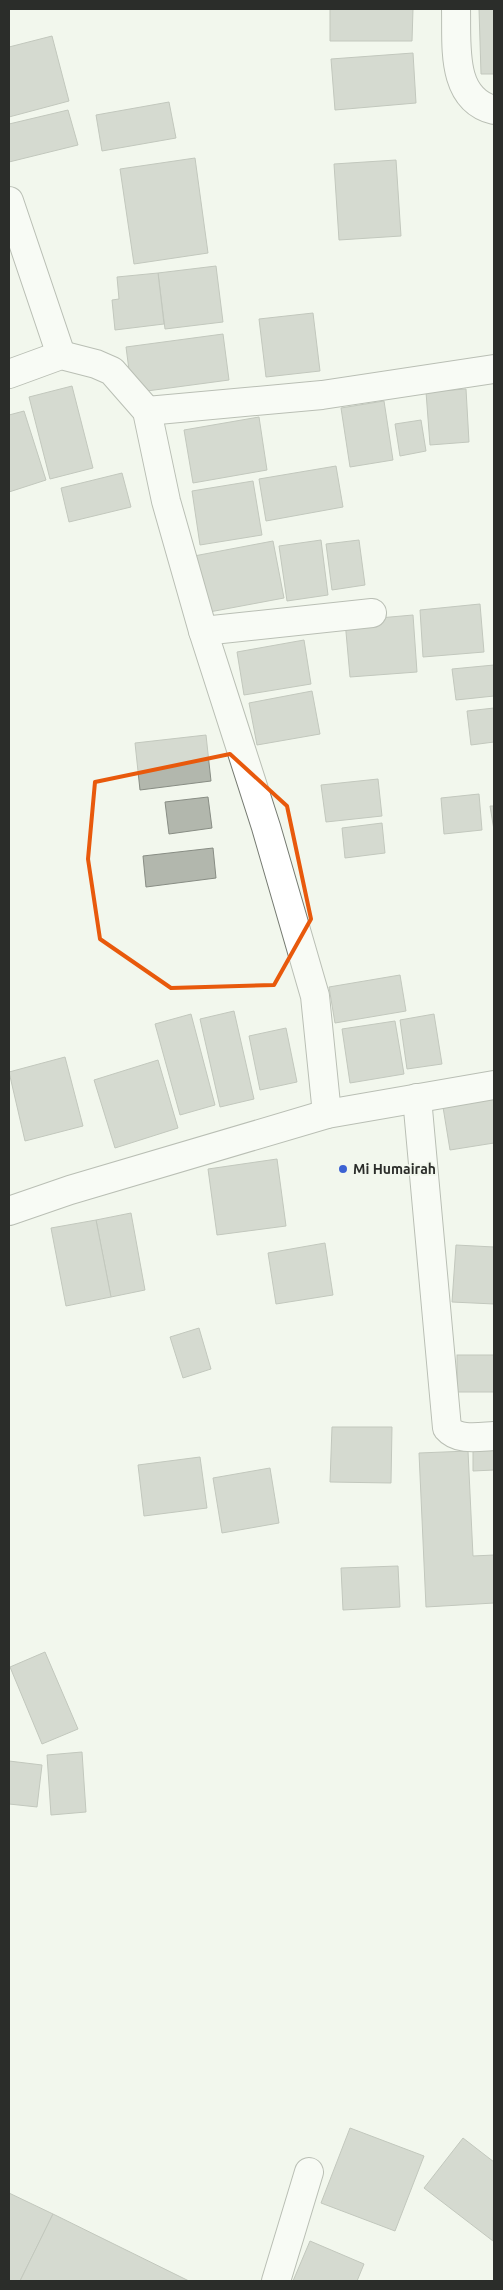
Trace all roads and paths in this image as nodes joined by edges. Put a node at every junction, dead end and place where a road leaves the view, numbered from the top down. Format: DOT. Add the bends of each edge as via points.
graph roads {
  1 [pos="456,9"];
  2 [pos="494,110"];
  3 [pos="9,201"];
  4 [pos="61,355"];
  5 [pos="494,369"];
  6 [pos="9,374"];
  7 [pos="147,411"];
  8 [pos="372,613"];
  9 [pos="202,631"];
  10 [pos="494,1085"];
  11 [pos="417,1098"];
  12 [pos="327,1114"];
  13 [pos="9,1211"];
  14 [pos="494,1436"];
  15 [pos="310,2172"];
  16 [pos="276,2281"];
  1 -- 2 [label="street" via="460,80 476,102"];
  3 -- 4 [label="street"];
  4 -- 6 [label="street"];
  4 -- 7 [label="street" via="112,371"];
  5 -- 7 [label="street" via="322,396"];
  7 -- 9 [label="street" via="166,501"];
  8 -- 9 [label="street"];
  9 -- 12 [label="street" via="266,827 315,996"];
  10 -- 11 [label="street"];
  11 -- 12 [label="street"];
  11 -- 14 [label="street" via="447,1428 459,1437"];
  12 -- 13 [label="street"];
  15 -- 16 [label="street"];
}
